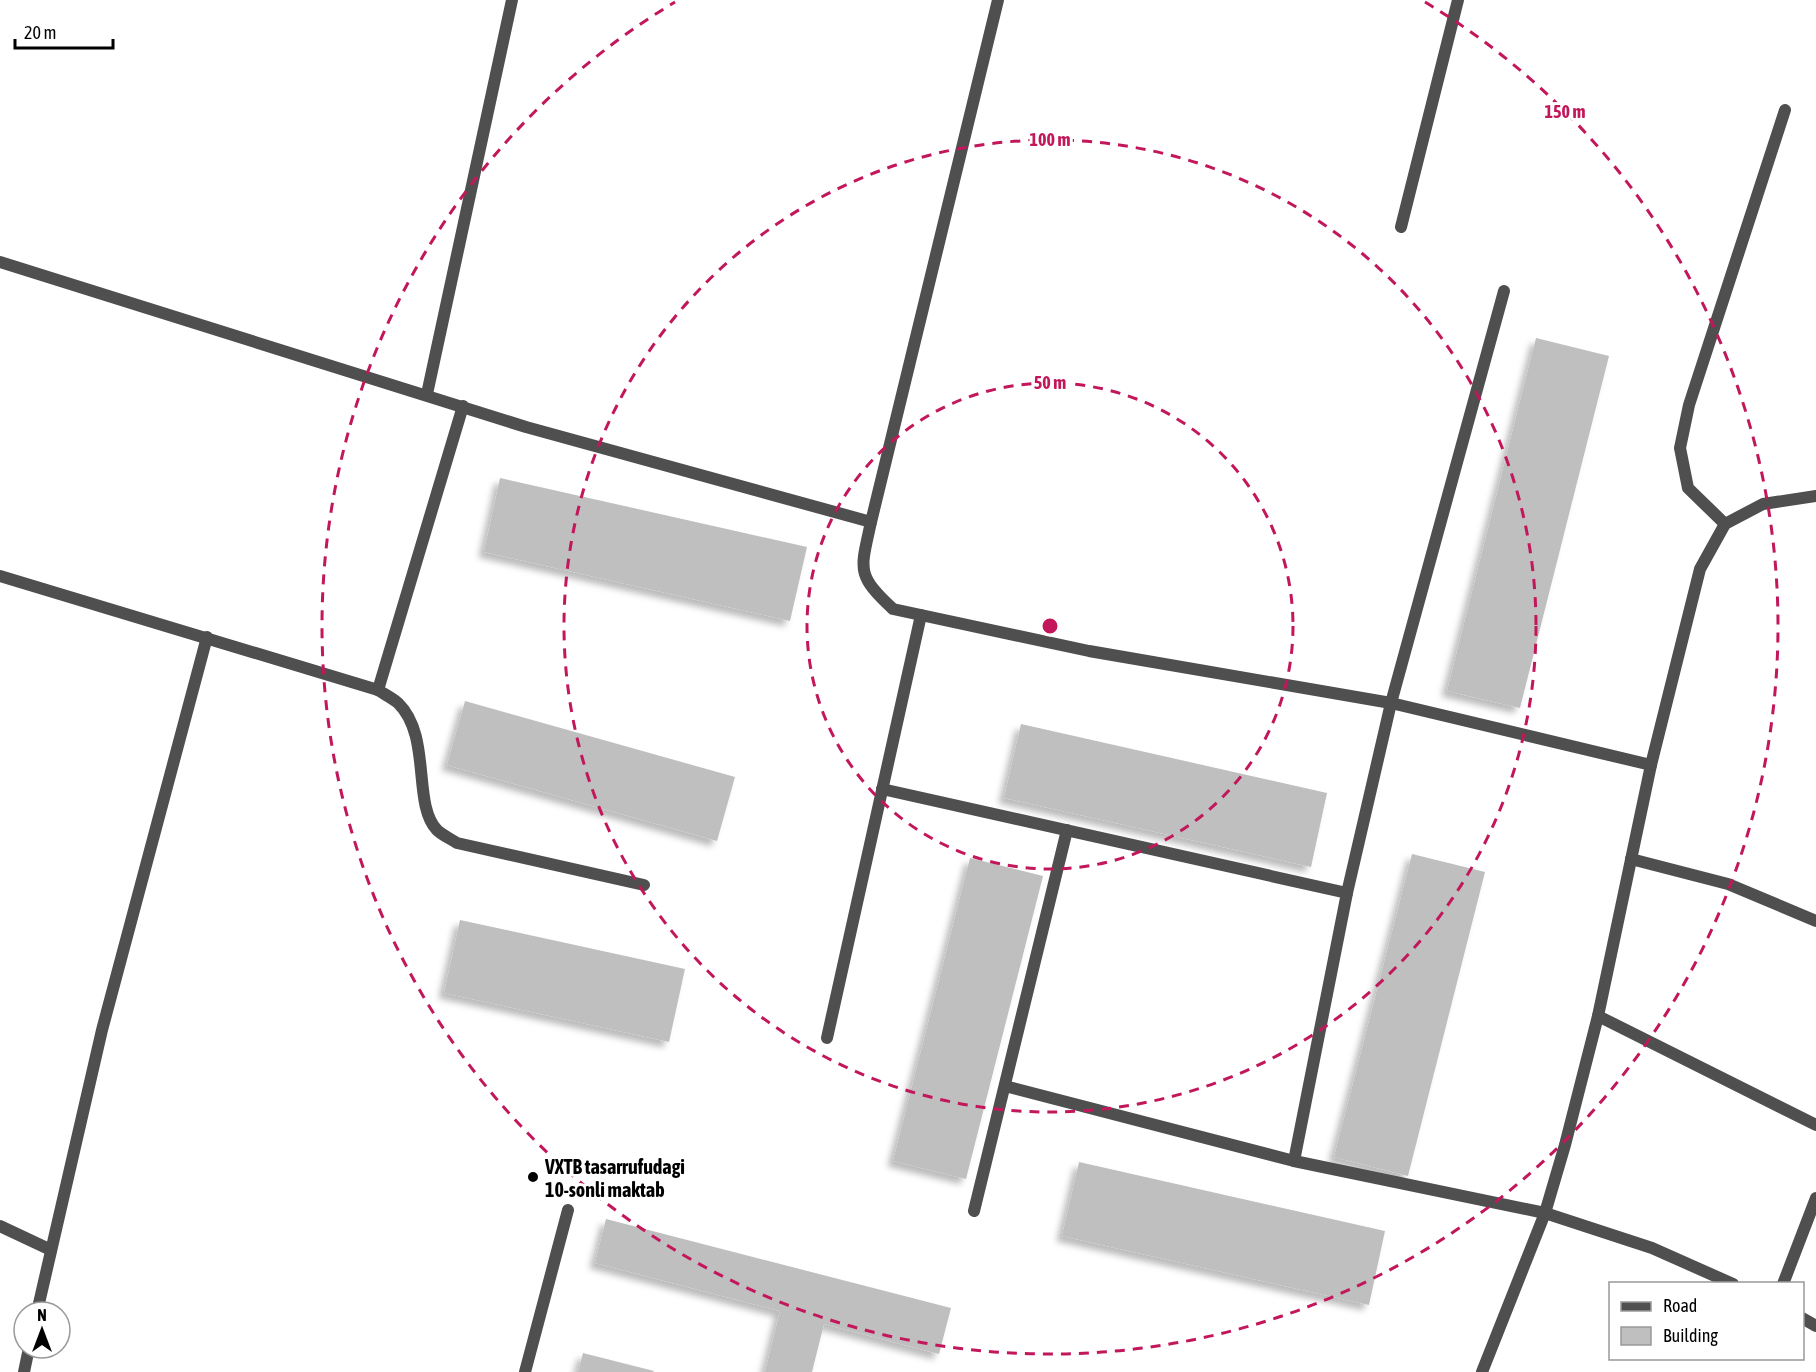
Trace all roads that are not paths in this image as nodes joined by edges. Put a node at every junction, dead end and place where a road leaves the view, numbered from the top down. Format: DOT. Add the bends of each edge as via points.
graph roads {
  1 [pos="512,0"];
  2 [pos="999,0"];
  3 [pos="1458,0"];
  4 [pos="1785,110"];
  5 [pos="1401,226"];
  6 [pos="0,262"];
  7 [pos="1504,291"];
  8 [pos="427,394"];
  9 [pos="463,406"];
  10 [pos="1816,496"];
  11 [pos="871,522"];
  12 [pos="1725,524"];
  13 [pos="0,576"];
  14 [pos="921,615"];
  15 [pos="207,637"];
  16 [pos="378,690"];
  17 [pos="1391,703"];
  18 [pos="1651,765"];
  19 [pos="882,789"];
  20 [pos="1067,830"];
  21 [pos="1631,859"];
  22 [pos="644,885"];
  23 [pos="1347,893"];
  24 [pos="1816,921"];
  25 [pos="1598,1016"];
  26 [pos="827,1038"];
  27 [pos="1005,1086"];
  28 [pos="1816,1125"];
  29 [pos="1294,1161"];
  30 [pos="1816,1198"];
  31 [pos="568,1210"];
  32 [pos="974,1211"];
  33 [pos="1545,1213"];
  34 [pos="0,1226"];
  35 [pos="51,1250"];
  36 [pos="1728,1282"];
  37 [pos="1784,1282"];
  38 [pos="40,1300"];
  39 [pos="525,1372"];
  40 [pos="1482,1372"];
  1 -- 8 [label="street"];
  2 -- 11 [label="street"];
  3 -- 5 [label="street"];
  4 -- 12 [label="street" via="1689,405 1680,448 1688,488"];
  6 -- 8 [label="street"];
  7 -- 17 [label="street"];
  8 -- 9 [label="street"];
  9 -- 11 [label="street"];
  9 -- 16 [label="street"];
  10 -- 12 [label="street" via="1763,504"];
  11 -- 14 [label="street" via="862,564 870,588 893,609"];
  12 -- 18 [label="street" via="1700,569"];
  13 -- 15 [label="street"];
  14 -- 17 [label="street" via="1089,651"];
  14 -- 19 [label="street"];
  15 -- 16 [label="street"];
  15 -- 35 [label="street" via="102,1030"];
  16 -- 22 [label="street" via="398,704 415,733 426,806 436,829 457,843"];
  17 -- 18 [label="street"];
  17 -- 23 [label="street"];
  18 -- 21 [label="street"];
  19 -- 20 [label="street"];
  19 -- 26 [label="street"];
  20 -- 23 [label="street"];
  20 -- 27 [label="street"];
  21 -- 24 [label="street" via="1728,884"];
  21 -- 25 [label="street"];
  23 -- 29 [label="street"];
  25 -- 28 [label="street"];
  25 -- 33 [label="street"];
  27 -- 29 [label="street"];
  27 -- 32 [label="street"];
  29 -- 33 [label="street"];
  30 -- 37 [label="street"];
  31 -- 39 [label="street"];
  33 -- 36 [label="street" via="1652,1248"];
  33 -- 40 [label="street"];
  34 -- 35 [label="street"];
  35 -- 38 [label="street"];
}
